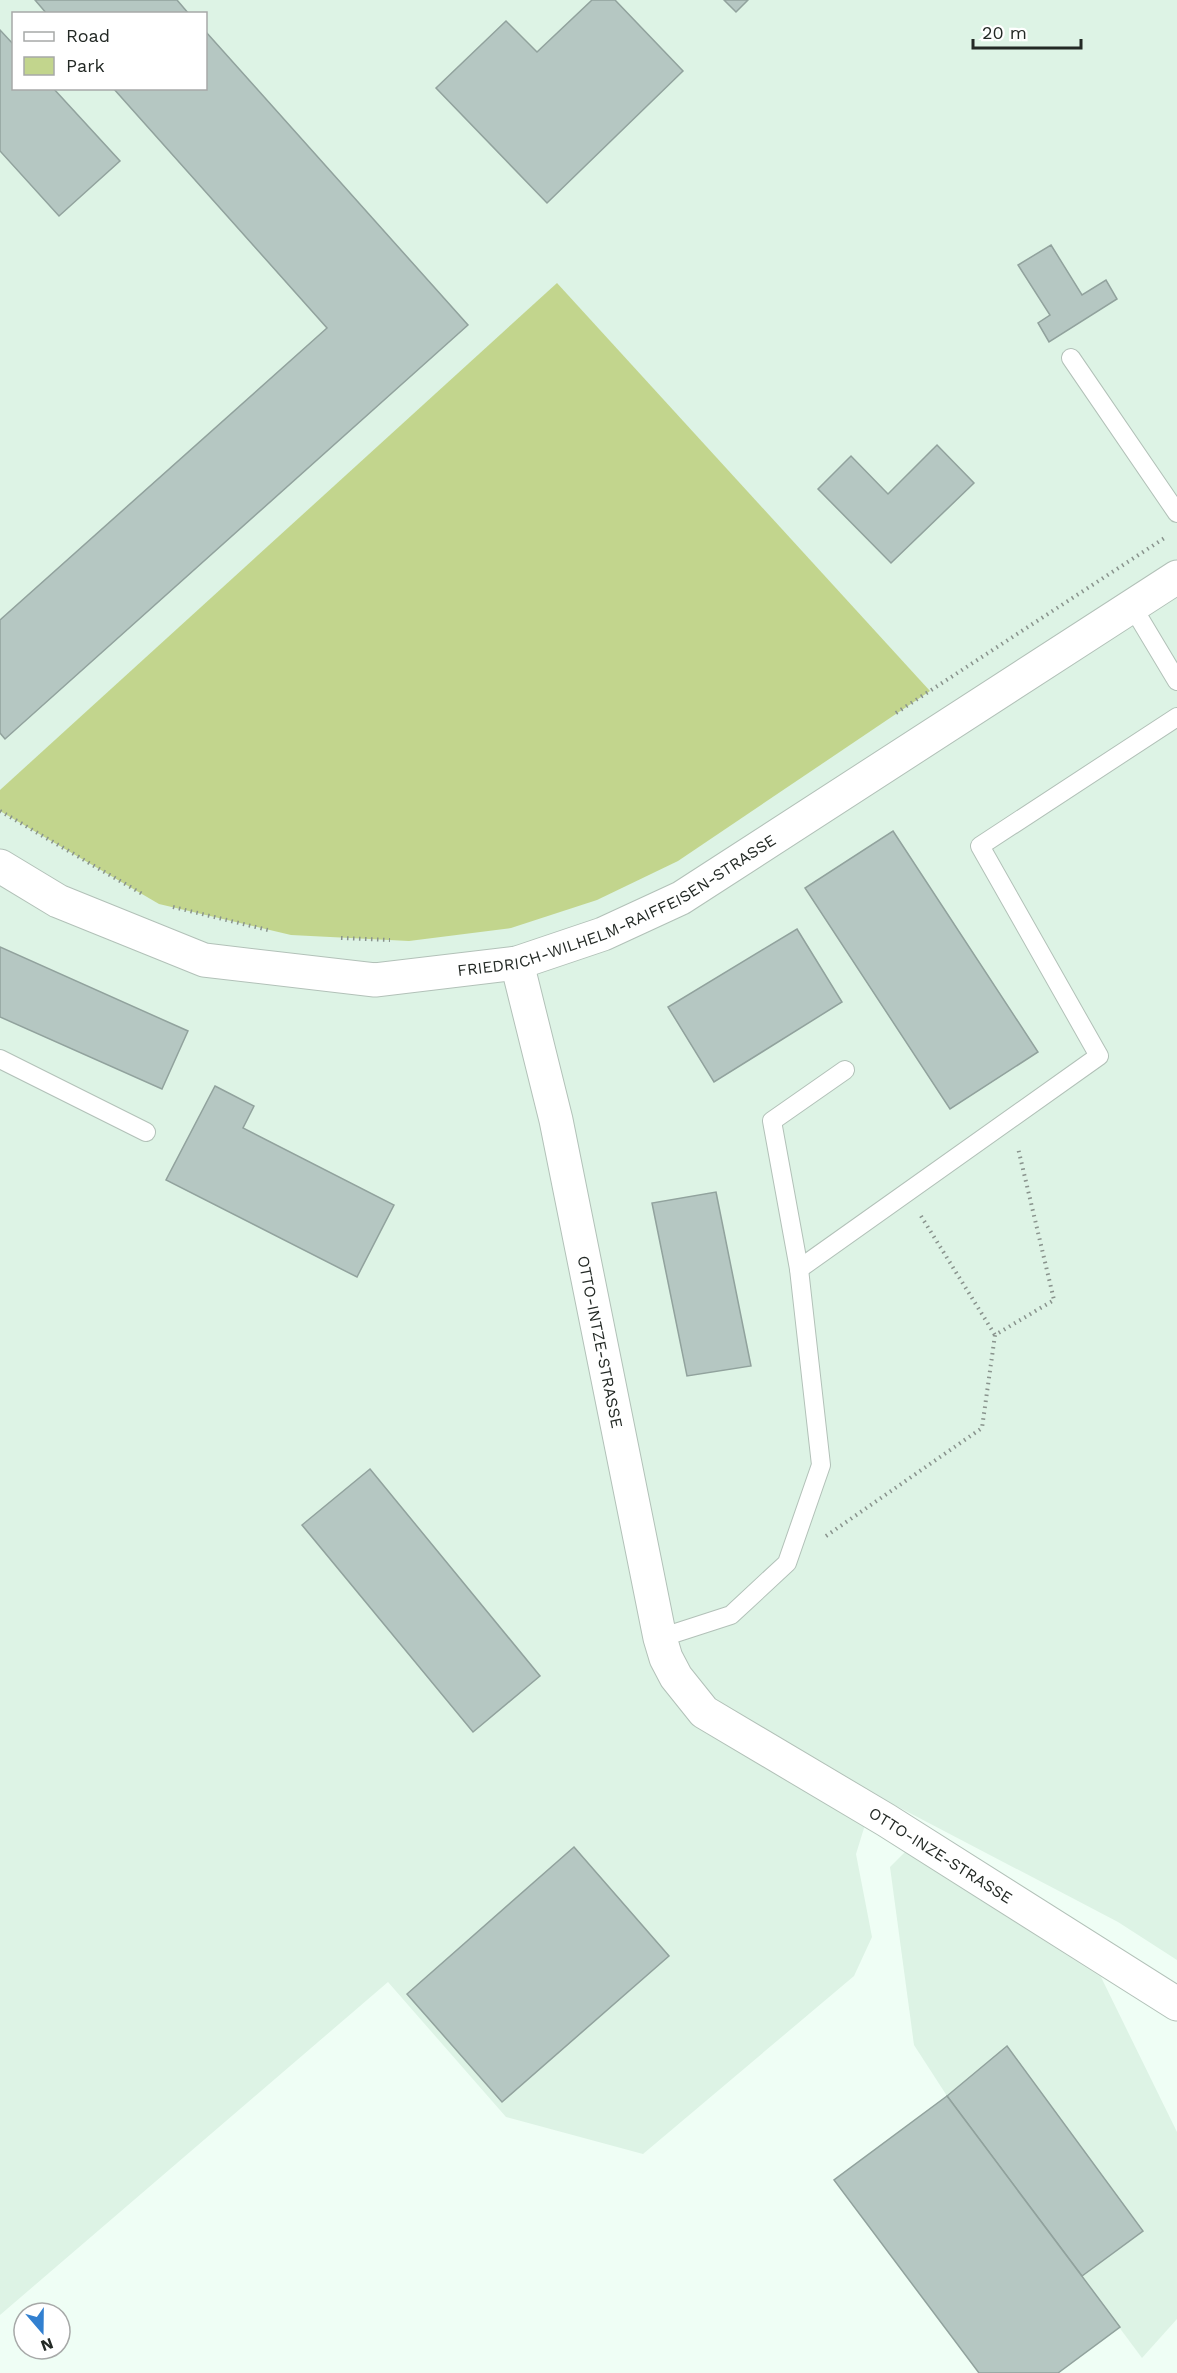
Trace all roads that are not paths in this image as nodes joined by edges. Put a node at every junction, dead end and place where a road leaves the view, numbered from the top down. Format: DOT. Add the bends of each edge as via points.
graph roads {
  1 [pos="1071,357"];
  2 [pos="1177,513"];
  3 [pos="1177,577"];
  4 [pos="1132,606"];
  5 [pos="1177,681"];
  6 [pos="1177,717"];
  7 [pos="0,866"];
  8 [pos="517,963"];
  9 [pos="0,1059"];
  10 [pos="845,1070"];
  11 [pos="146,1132"];
  12 [pos="799,1269"];
  13 [pos="660,1638"];
  14 [pos="704,1712"];
  15 [pos="1177,2004"];
  1 -- 2 [label="lane"];
  3 -- 4 [label="street, FRIEDRICH-WILHELM-RAIFFEISEN-STRASSE"];
  4 -- 5 [label="lane"];
  4 -- 8 [label="street, FRIEDRICH-WILHELM-RAIFFEISEN-STRASSE" via="681,898 603,934"];
  6 -- 12 [label="lane" via="980,846 1099,1056"];
  7 -- 8 [label="street, FRIEDRICH-WILHELM-RAIFFEISEN-STRASSE" via="58,901 204,960 375,980"];
  8 -- 13 [label="street, OTTO-INTZE-STRASSE" via="556,1120"];
  9 -- 11 [label="lane"];
  10 -- 12 [label="lane" via="772,1121"];
  12 -- 13 [label="lane" via="821,1465 787,1563 731,1614"];
  13 -- 14 [label="street, OTTO-INTZE-STRASSE" via="676,1677"];
  14 -- 15 [label="street, OTTO-INZE-STRASSE" via="886,1820"];
}
